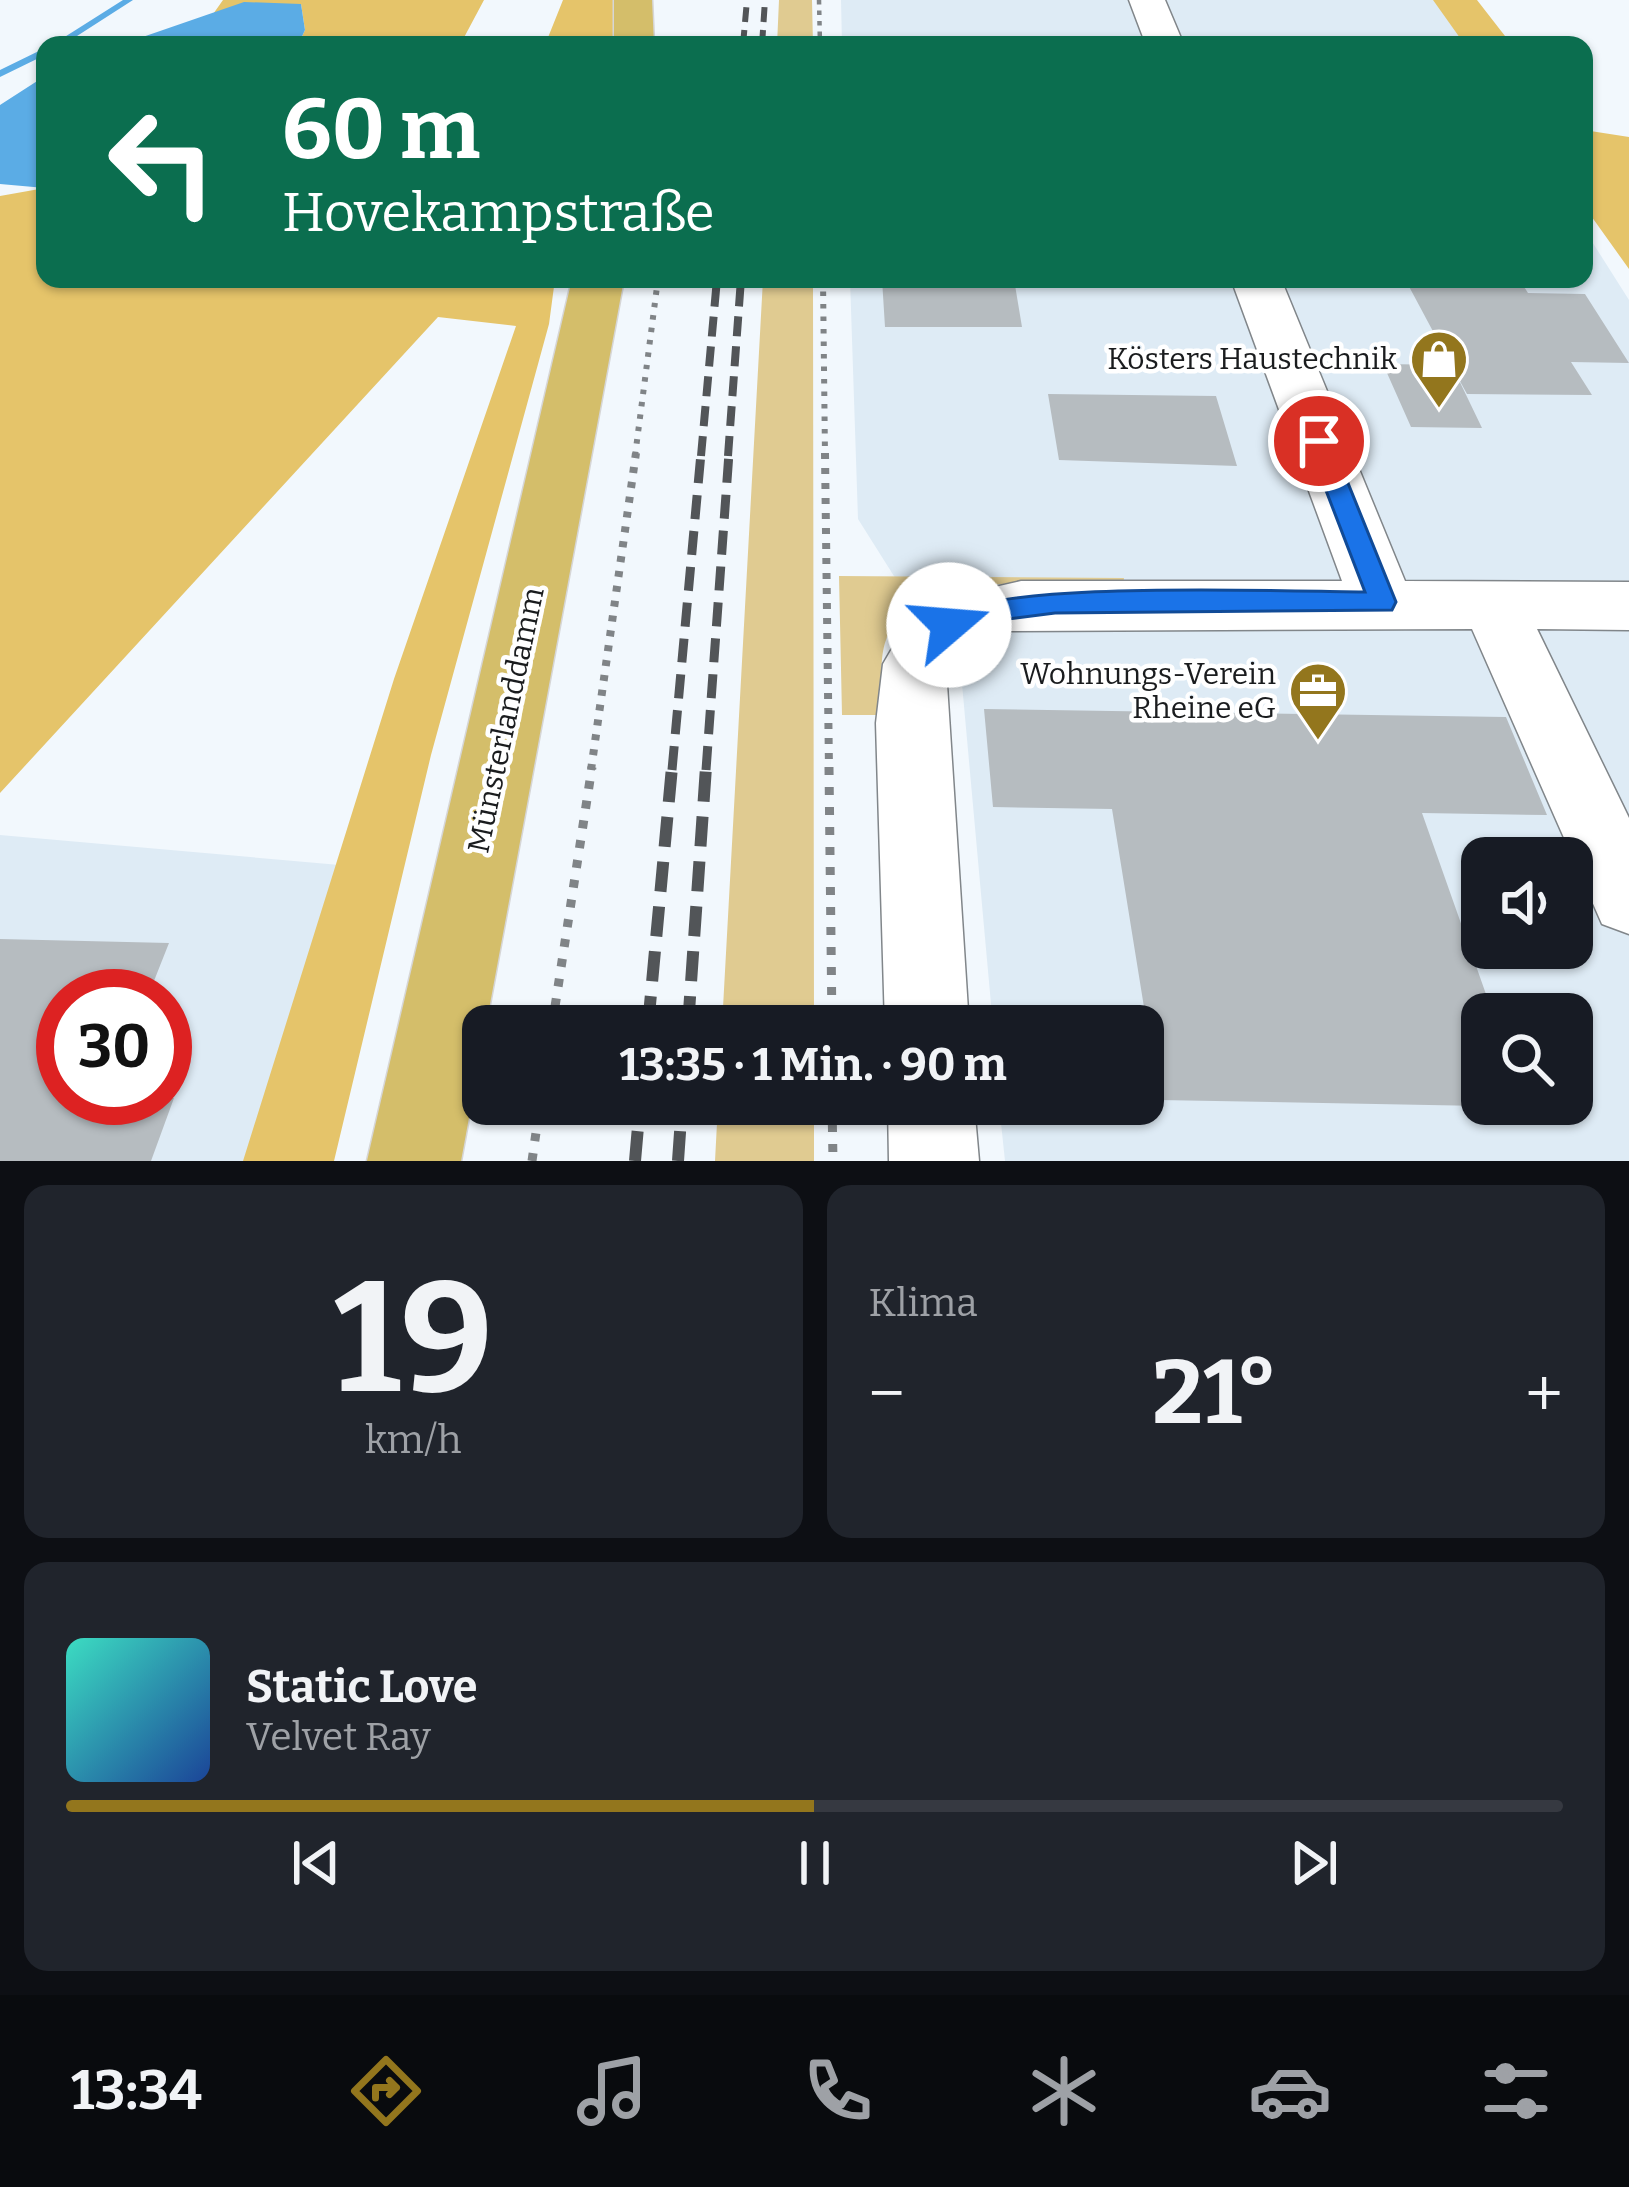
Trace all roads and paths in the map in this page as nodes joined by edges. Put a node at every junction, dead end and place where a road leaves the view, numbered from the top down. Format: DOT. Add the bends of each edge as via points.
graph roads {
  1 [pos="633,0"];
  2 [pos="819,0"];
  3 [pos="1147,0"];
  4 [pos="634,36"];
  5 [pos="820,36"];
  6 [pos="1161,36"];
  7 [pos="596,288"];
  8 [pos="657,288"];
  9 [pos="823,288"];
  10 [pos="1260,288"];
  11 [pos="1382,602"];
  12 [pos="1493,604"];
  13 [pos="1629,606"];
  14 [pos="1629,899"];
  15 [pos="555,1005"];
  16 [pos="832,1005"];
  17 [pos="926,1005"];
  18 [pos="538,1125"];
  19 [pos="832,1125"];
  20 [pos="932,1125"];
  21 [pos="414,1161"];
  22 [pos="532,1161"];
  23 [pos="833,1161"];
  24 [pos="934,1161"];
  1 -- 4 [label="main road"];
  2 -- 5 [label="path"];
  3 -- 6 [label="street"];
  7 -- 21 [label="main road, Münsterlanddamm"];
  8 -- 15 [label="path"];
  9 -- 16 [label="path"];
  10 -- 11 [label="street"];
  11 -- 12 [label="street"];
  11 -- 17 [label="street" via="1015,605 949,625 924,646 911,723"];
  12 -- 13 [label="street"];
  12 -- 14 [label="street"];
  18 -- 22 [label="path"];
  19 -- 23 [label="path"];
  20 -- 24 [label="street"];
}
